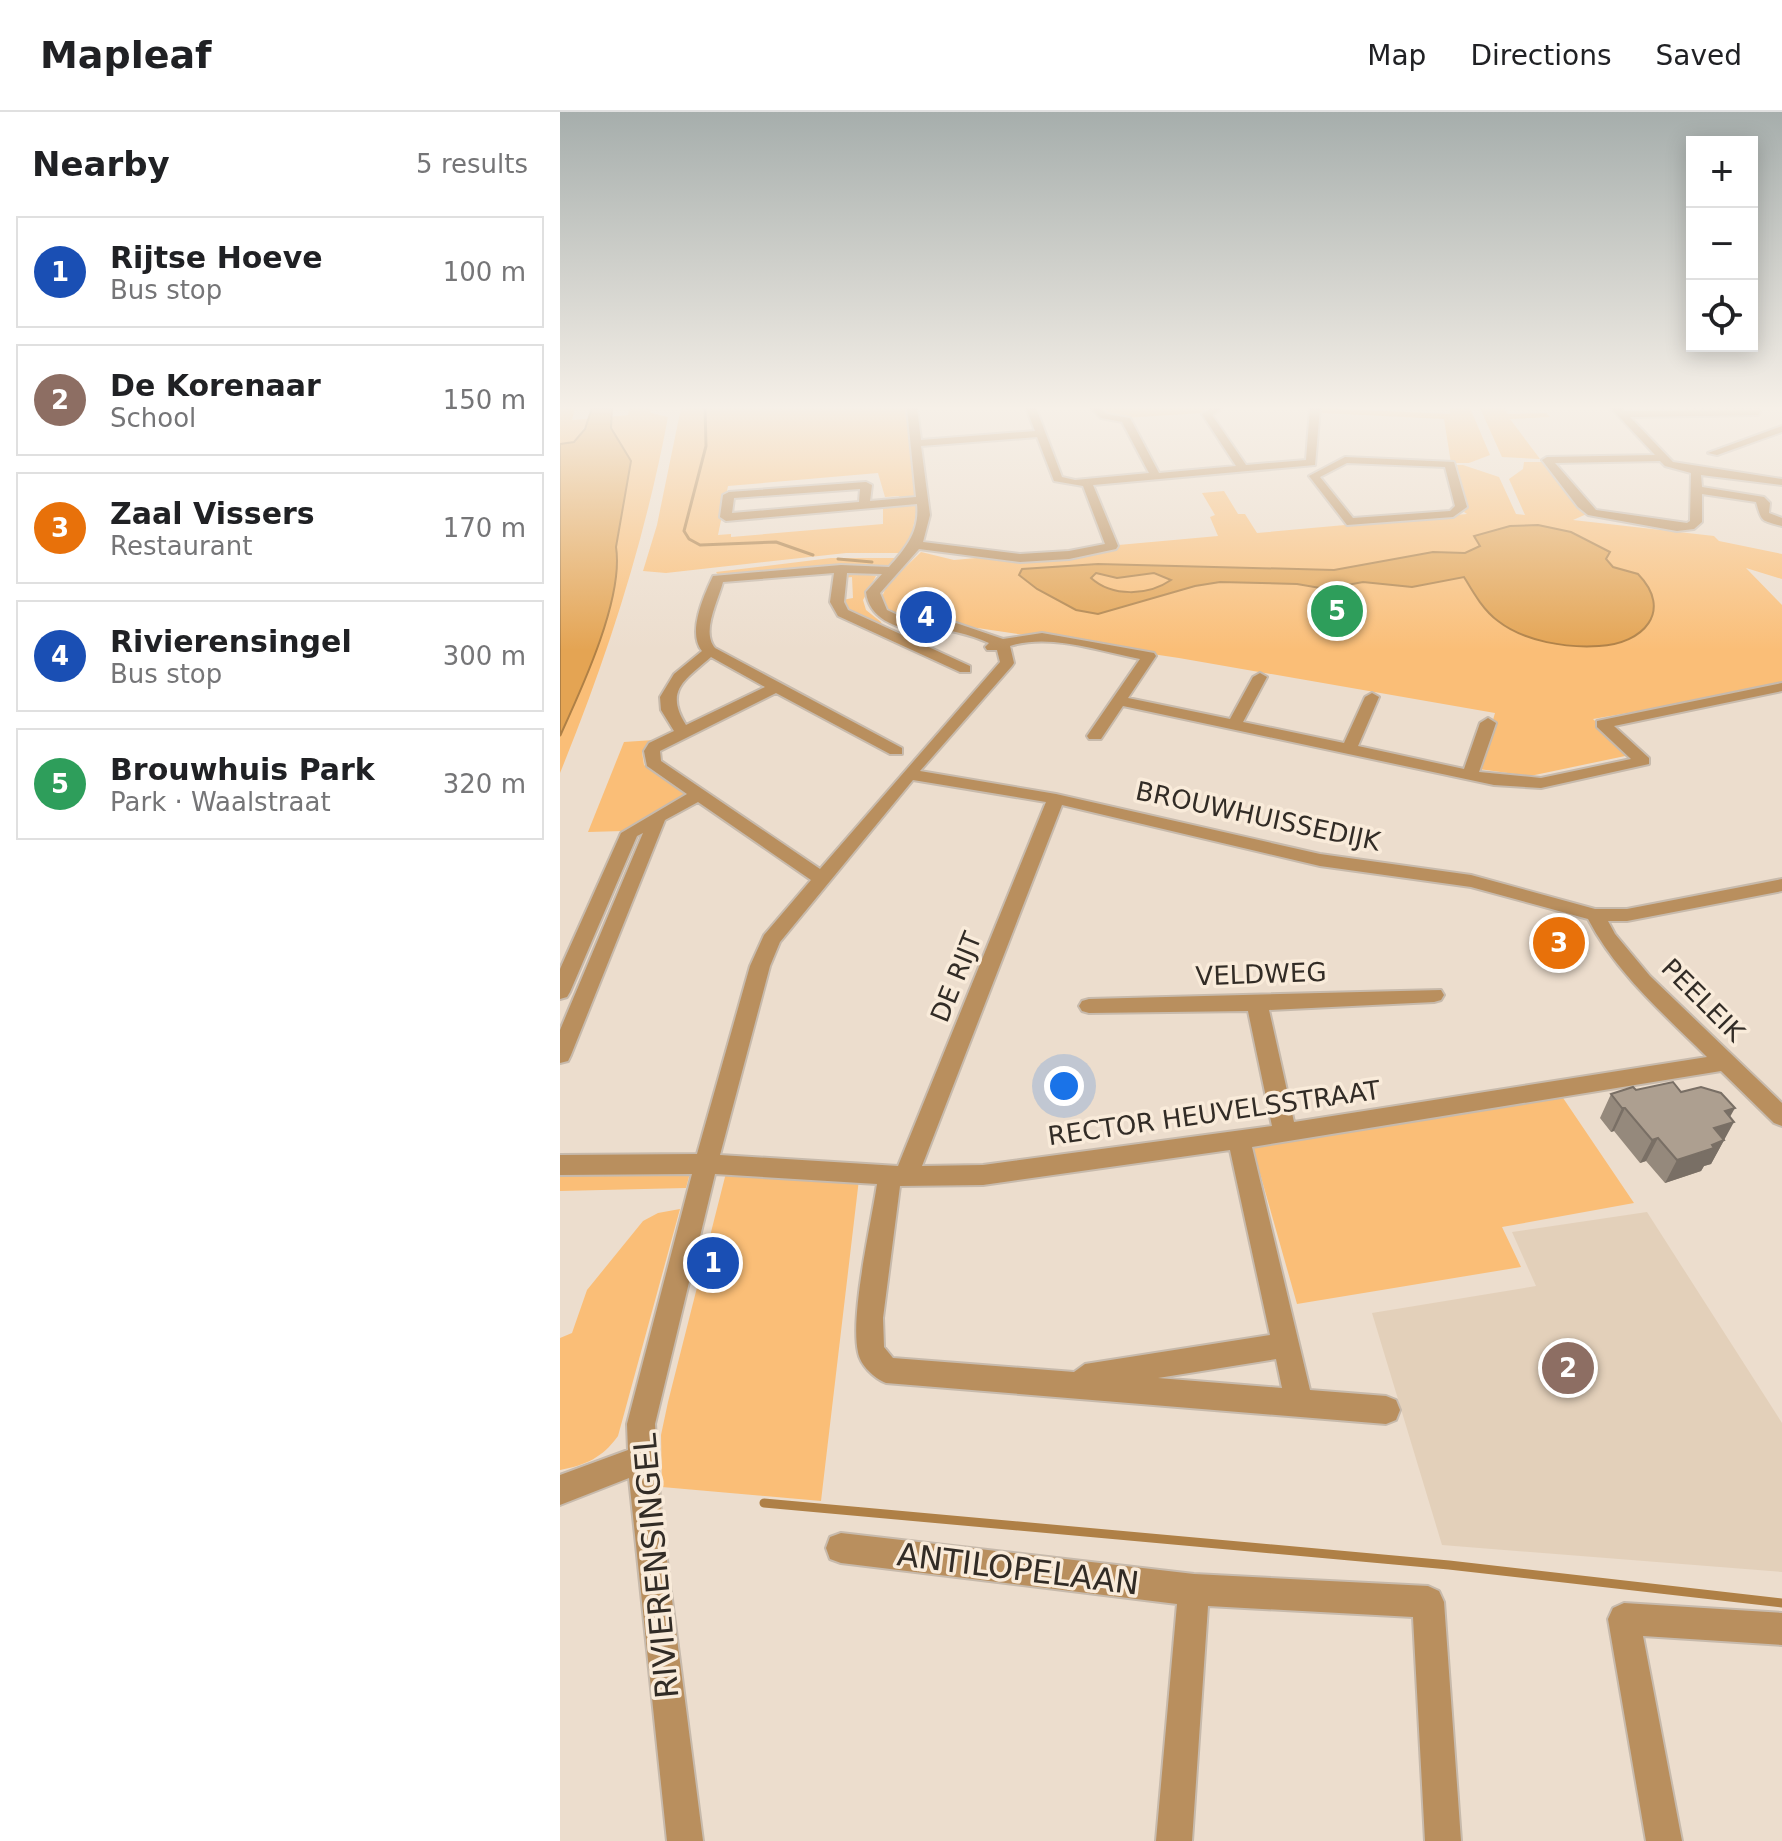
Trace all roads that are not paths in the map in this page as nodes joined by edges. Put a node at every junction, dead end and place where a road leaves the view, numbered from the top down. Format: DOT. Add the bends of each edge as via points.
graph roads {
  1 [pos="815,489"];
  2 [pos="866,489"];
  3 [pos="922,489"];
  4 [pos="1089,489"];
  5 [pos="1323,489"];
  6 [pos="1458,489"];
  7 [pos="1569,489"];
  8 [pos="1696,490"];
  9 [pos="923,500"];
  10 [pos="864,505"];
  11 [pos="1782,522"];
  12 [pos="916,545"];
  13 [pos="841,569"];
  14 [pos="892,571"];
  15 [pos="995,646"];
  16 [pos="710,651"];
  17 [pos="965,669"];
  18 [pos="1260,677"];
  19 [pos="776,687"];
  20 [pos="1782,687"];
  21 [pos="1372,697"];
  22 [pos="1118,700"];
  23 [pos="1488,723"];
  24 [pos="1234,725"];
  25 [pos="682,732"];
  26 [pos="1095,736"];
  27 [pos="1349,749"];
  28 [pos="896,751"];
  29 [pos="909,774"];
  30 [pos="1470,775"];
  31 [pos="699,794"];
  32 [pos="1056,799"];
  33 [pos="658,817"];
  34 [pos="823,880"];
  35 [pos="1782,885"];
  36 [pos="1595,915"];
  37 [pos="560,992"];
  38 [pos="1434,995"];
  39 [pos="1257,1003"];
  40 [pos="1089,1006"];
  41 [pos="560,1055"];
  42 [pos="1727,1062"];
  43 [pos="1782,1117"];
  44 [pos="1285,1133"];
  45 [pos="1239,1139"];
  46 [pos="706,1164"];
  47 [pos="560,1165"];
  48 [pos="898,1176"];
  49 [pos="1286,1345"];
  50 [pos="1050,1383"];
  51 [pos="1299,1402"];
  52 [pos="1386,1410"];
  53 [pos="640,1460"];
  54 [pos="560,1490"];
  55 [pos="841,1548"];
  56 [pos="1194,1590"];
  57 [pos="1782,1629"];
  58 [pos="685,1841"];
  59 [pos="1174,1841"];
  60 [pos="1443,1841"];
  61 [pos="1664,1841"];
  1 -- 10 [label="street" via="729,495 726,517"];
  2 -- 10 [label="street"];
  3 -- 9 [label="street"];
  4 -- 12 [label="street" via="1112,546 1098,551 994,557"];
  5 -- 6 [label="street" via="1351,522 1459,511"];
  7 -- 8 [label="street" via="1592,513 1690,526 1696,522"];
  8 -- 11 [label="street" via="1760,499 1763,514"];
  9 -- 10 [label="street"];
  9 -- 12 [label="street"];
  12 -- 14 [label="street"];
  13 -- 14 [label="street"];
  13 -- 16 [label="street" via="718,579 702,631"];
  13 -- 17 [label="street" via="837,602 843,613"];
  14 -- 15 [label="street" via="873,592 879,612 916,628"];
  15 -- 22 [label="street" via="1042,637 1149,656"];
  15 -- 29 [label="street, RIVIERENSINGEL" via="998,671"];
  16 -- 19 [label="street"];
  16 -- 25 [label="street" via="679,677 667,697"];
  18 -- 24 [label="street"];
  19 -- 25 [label="street"];
  19 -- 28 [label="street"];
  20 -- 30 [label="street" via="1602,724 1643,761 1541,783"];
  21 -- 27 [label="street"];
  22 -- 24 [label="street"];
  22 -- 26 [label="street"];
  23 -- 30 [label="street"];
  24 -- 27 [label="street"];
  25 -- 31 [label="street" via="655,746 653,763"];
  27 -- 30 [label="street"];
  29 -- 32 [label="street, BROUWHUISSEDIJK"];
  29 -- 34 [label="street, RIVIERENSINGEL"];
  31 -- 33 [label="street"];
  31 -- 34 [label="street"];
  32 -- 36 [label="street, BROUWHUISSEDIJK" via="1320,860 1471,881"];
  32 -- 48 [label="street, DE RIJT"];
  33 -- 37 [label="street" via="630,833"];
  33 -- 41 [label="street"];
  34 -- 46 [label="street, RIVIERENSINGEL" via="771,940 760,966"];
  35 -- 36 [label="street, BROUWHUISSEDIJK" via="1627,915"];
  36 -- 42 [label="street, PEELEIK" via="1643,981"];
  38 -- 39 [label="street, VELDWEG"];
  39 -- 40 [label="street, VELDWEG"];
  39 -- 44 [label="street"];
  42 -- 43 [label="street, PEELEIK"];
  42 -- 44 [label="street, RECTOR HEUVELSSTRAAT"];
  44 -- 45 [label="street, RECTOR HEUVELSSTRAAT"];
  45 -- 48 [label="street, RECTOR HEUVELSSTRAAT" via="983,1175"];
  45 -- 49 [label="street"];
  46 -- 47 [label="street, RECTOR HEUVELSSTRAAT"];
  46 -- 48 [label="street, RECTOR HEUVELSSTRAAT"];
  46 -- 53 [label="street, RIVIERENSINGEL" via="641,1424"];
  48 -- 50 [label="street, DE RIJT" via="870,1318 871,1352 886,1370"];
  49 -- 50 [label="street"];
  49 -- 51 [label="street"];
  50 -- 51 [label="street"];
  51 -- 52 [label="street"];
  53 -- 54 [label="street"];
  53 -- 58 [label="street, RIVIERENSINGEL"];
  55 -- 56 [label="street, ANTILOPELAAN"];
  56 -- 59 [label="street"];
  56 -- 60 [label="street, ANTILOPELAAN" via="1428,1602"];
  57 -- 61 [label="street" via="1624,1619"];
}
